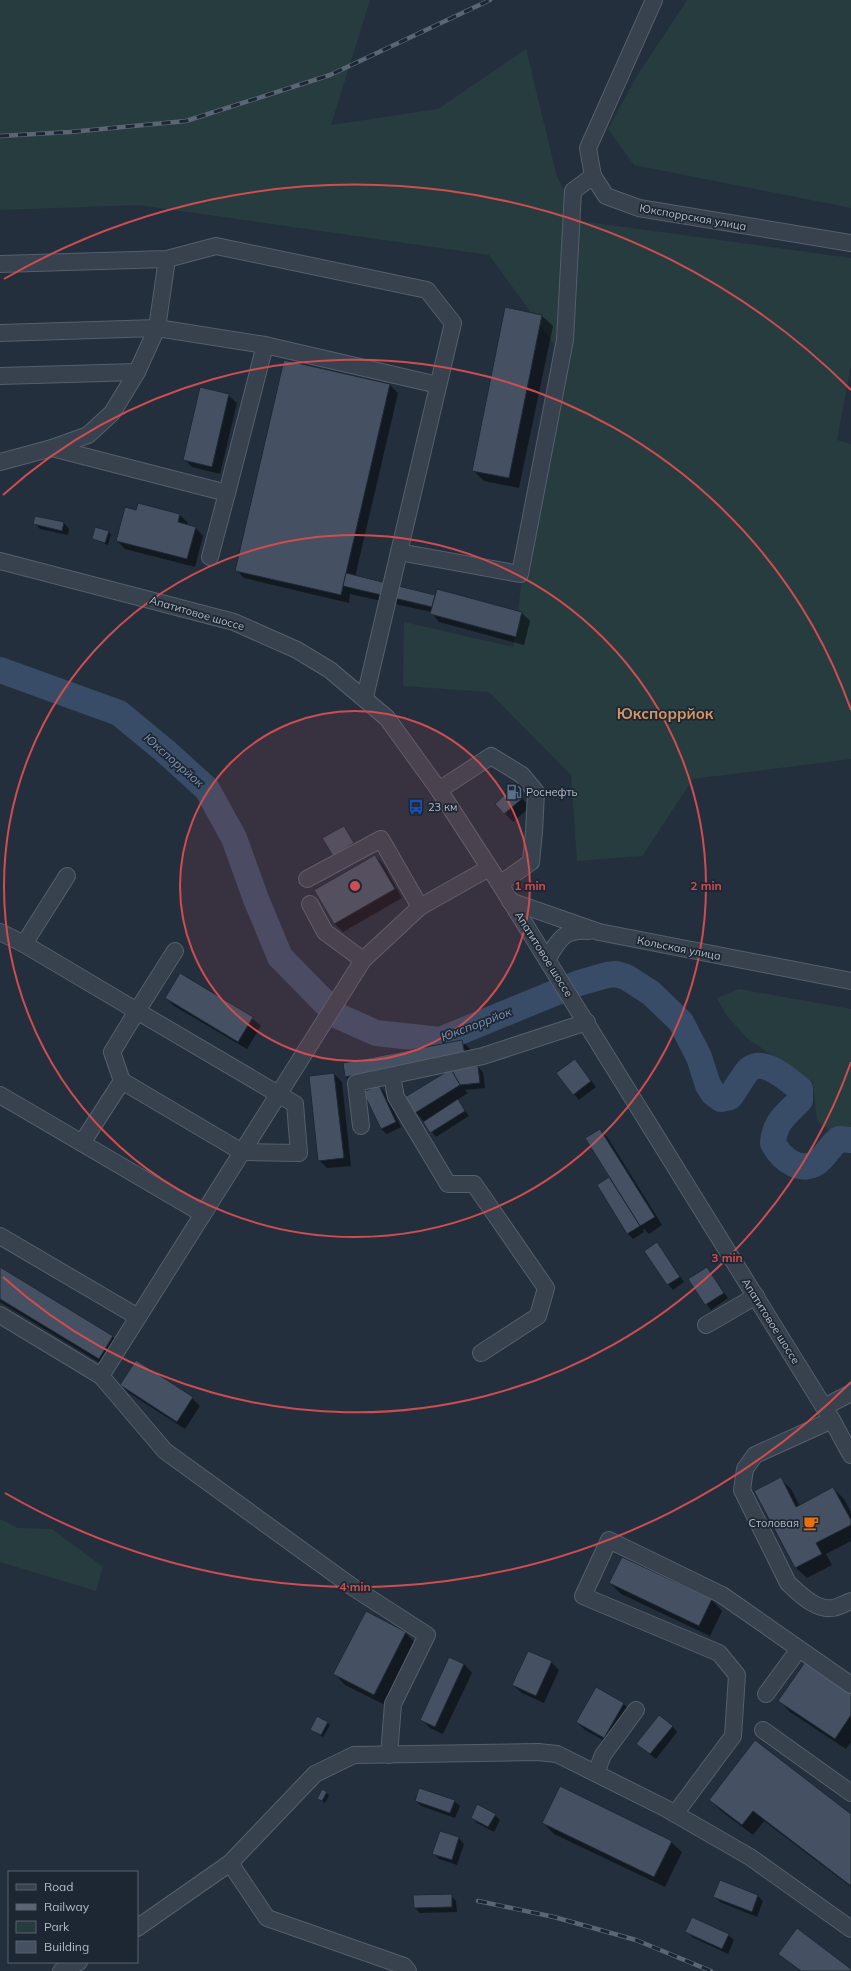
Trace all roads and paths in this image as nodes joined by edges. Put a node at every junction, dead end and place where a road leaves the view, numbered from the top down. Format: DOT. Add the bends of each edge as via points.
graph roads {
  1 [pos="654,0"];
  2 [pos="593,176"];
  3 [pos="851,243"];
  4 [pos="167,258"];
  5 [pos="0,264"];
  6 [pos="157,328"];
  7 [pos="0,333"];
  8 [pos="264,345"];
  9 [pos="137,372"];
  10 [pos="0,376"];
  11 [pos="438,385"];
  12 [pos="52,448"];
  13 [pos="0,462"];
  14 [pos="227,493"];
  15 [pos="399,552"];
  16 [pos="210,556"];
  17 [pos="0,561"];
  18 [pos="364,697"];
  19 [pos="439,790"];
  20 [pos="489,868"];
  21 [pos="67,876"];
  22 [pos="307,879"];
  23 [pos="500,884"];
  24 [pos="510,901"];
  25 [pos="310,904"];
  26 [pos="420,907"];
  27 [pos="0,932"];
  28 [pos="599,932"];
  29 [pos="24,944"];
  30 [pos="175,951"];
  31 [pos="362,962"];
  32 [pos="551,966"];
  33 [pos="851,981"];
  34 [pos="137,1011"];
  35 [pos="587,1022"];
  36 [pos="392,1076"];
  37 [pos="122,1081"];
  38 [pos="0,1095"];
  39 [pos="279,1095"];
  40 [pos="361,1126"];
  41 [pos="82,1144"];
  42 [pos="242,1152"];
  43 [pos="203,1214"];
  44 [pos="0,1236"];
  45 [pos="756,1296"];
  46 [pos="0,1315"];
  47 [pos="138,1317"];
  48 [pos="706,1325"];
  49 [pos="481,1353"];
  50 [pos="101,1376"];
  51 [pos="851,1393"];
  52 [pos="828,1414"];
  53 [pos="851,1455"];
  54 [pos="851,1601"];
  55 [pos="799,1649"];
  56 [pos="851,1685"];
  57 [pos="766,1694"];
  58 [pos="636,1710"];
  59 [pos="763,1730"];
  60 [pos="389,1755"];
  61 [pos="596,1773"];
  62 [pos="851,1793"];
  63 [pos="675,1814"];
  64 [pos="230,1864"];
  65 [pos="138,1927"];
  66 [pos="851,1929"];
  67 [pos="76,1963"];
  68 [pos="61,1971"];
  69 [pos="408,1971"];
  1 -- 2 [label="street, Юкспоррская улица" via="588,148"];
  2 -- 3 [label="street, Юкспоррская улица" via="606,196 639,208"];
  2 -- 15 [label="street" via="573,191 565,340 520,574"];
  4 -- 5 [label="street"];
  4 -- 6 [label="street"];
  4 -- 11 [label="street" via="216,246 427,290 453,323"];
  6 -- 7 [label="street"];
  6 -- 8 [label="street"];
  6 -- 9 [label="street"];
  8 -- 11 [label="street"];
  8 -- 14 [label="street"];
  9 -- 10 [label="street"];
  9 -- 12 [label="street" via="112,413 88,435"];
  11 -- 15 [label="street"];
  12 -- 13 [label="street"];
  12 -- 14 [label="street"];
  14 -- 16 [label="street"];
  15 -- 18 [label="street"];
  17 -- 18 [label="street, Апатитовое шоссе" via="234,622 297,650 330,670"];
  18 -- 19 [label="street, Апатитовое шоссе" via="387,718"];
  19 -- 20 [label="street, Апатитовое шоссе"];
  19 -- 23 [label="street" via="491,756 522,775 536,792 531,862"];
  20 -- 23 [label="street, Апатитовое шоссе"];
  20 -- 26 [label="street"];
  21 -- 29 [label="street"];
  22 -- 26 [label="street" via="381,839"];
  23 -- 24 [label="street, Апатитовое шоссе"];
  24 -- 28 [label="street, Кольская улица"];
  24 -- 32 [label="street, Апатитовое шоссе"];
  25 -- 31 [label="street" via="325,932"];
  26 -- 31 [label="street"];
  27 -- 29 [label="street"];
  28 -- 32 [label="street" via="576,930 566,934 556,943"];
  28 -- 33 [label="street, Кольская улица"];
  29 -- 34 [label="street"];
  30 -- 34 [label="street"];
  31 -- 39 [label="street"];
  32 -- 35 [label="street, Апатитовое шоссе"];
  34 -- 37 [label="street" via="112,1052"];
  34 -- 39 [label="street"];
  35 -- 36 [label="street" via="482,1056"];
  35 -- 45 [label="street, Апатитовое шоссе"];
  36 -- 40 [label="street" via="356,1083"];
  36 -- 49 [label="street" via="396,1097 448,1184 474,1184 546,1288 538,1316"];
  37 -- 41 [label="street"];
  37 -- 42 [label="street"];
  38 -- 41 [label="street"];
  39 -- 42 [label="street"];
  39 -- 42 [label="street" via="295,1104 299,1153"];
  41 -- 43 [label="street"];
  42 -- 43 [label="street"];
  43 -- 47 [label="street"];
  44 -- 47 [label="street"];
  45 -- 48 [label="street"];
  45 -- 52 [label="street, Апатитовое шоссе"];
  46 -- 50 [label="street"];
  47 -- 50 [label="street"];
  50 -- 60 [label="street" via="165,1451 354,1588 427,1635 393,1704"];
  51 -- 52 [label="street"];
  52 -- 53 [label="street, Апатитовое шоссе"];
  52 -- 54 [label="street" via="755,1455 745,1469 742,1490 788,1583 819,1606 833,1608"];
  55 -- 56 [label="street"];
  55 -- 57 [label="street"];
  55 -- 63 [label="street" via="722,1595 609,1540 583,1596 719,1653 737,1675 734,1736"];
  58 -- 61 [label="street" via="603,1755"];
  59 -- 62 [label="street"];
  60 -- 61 [label="street" via="538,1752 557,1754"];
  60 -- 64 [label="street" via="354,1755 315,1774"];
  61 -- 63 [label="street"];
  63 -- 66 [label="street" via="750,1857"];
  64 -- 65 [label="street"];
  64 -- 69 [label="street" via="267,1918 404,1966"];
  67 -- 68 [label="street"];
}
